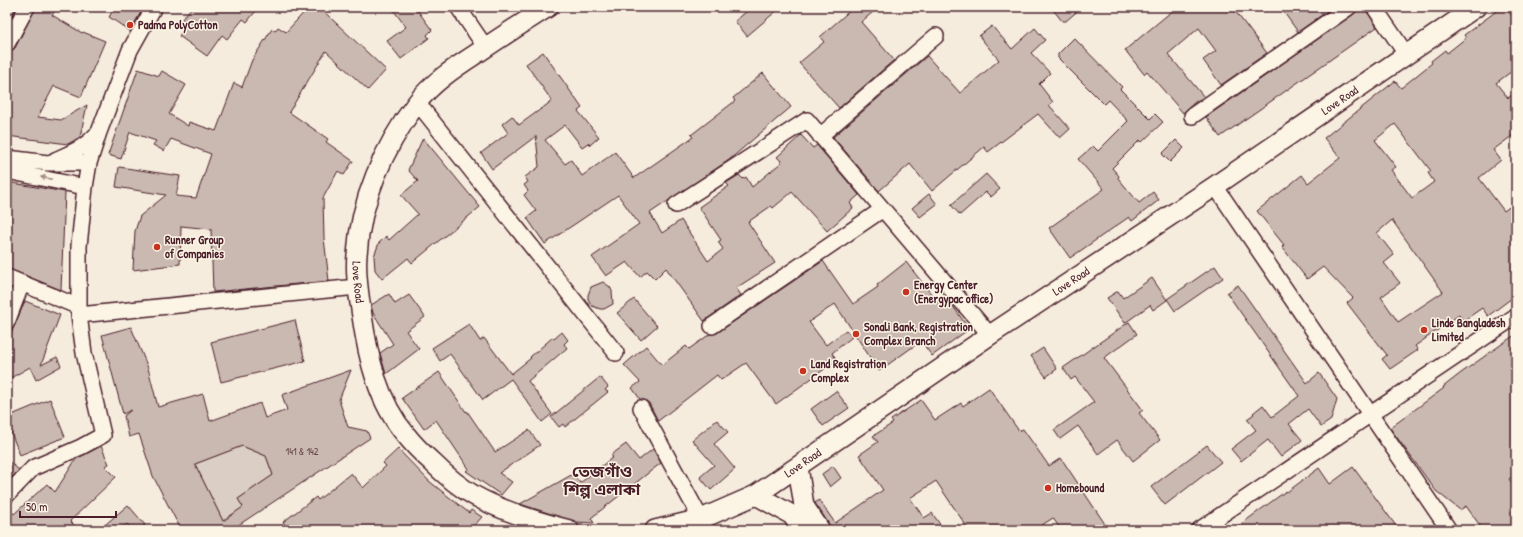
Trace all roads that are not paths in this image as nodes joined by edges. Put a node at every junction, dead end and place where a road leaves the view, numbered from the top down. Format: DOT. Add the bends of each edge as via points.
graph roads {
  1 [pos="27,7"];
  2 [pos="154,7"];
  3 [pos="458,7"];
  4 [pos="548,7"];
  5 [pos="1349,7"];
  6 [pos="1374,7"];
  7 [pos="1476,7"];
  8 [pos="936,36"];
  9 [pos="7,44"];
  10 [pos="486,48"];
  11 [pos="1406,54"];
  12 [pos="417,102"];
  13 [pos="1192,116"];
  14 [pos="99,132"];
  15 [pos="820,136"];
  16 [pos="7,158"];
  17 [pos="48,163"];
  18 [pos="89,163"];
  19 [pos="7,171"];
  20 [pos="1215,186"];
  21 [pos="85,187"];
  22 [pos="676,205"];
  23 [pos="883,209"];
  24 [pos="7,277"];
  25 [pos="22,282"];
  26 [pos="357,287"];
  27 [pos="79,311"];
  28 [pos="1516,316"];
  29 [pos="7,322"];
  30 [pos="712,326"];
  31 [pos="990,335"];
  32 [pos="616,353"];
  33 [pos="641,408"];
  34 [pos="1370,413"];
  35 [pos="798,467"];
  36 [pos="7,495"];
  37 [pos="756,496"];
  38 [pos="799,517"];
  39 [pos="703,525"];
  40 [pos="568,530"];
  41 [pos="654,530"];
  42 [pos="820,530"];
  43 [pos="1199,530"];
  44 [pos="1449,530"];
  1 -- 9 [label="street"];
  2 -- 14 [label="street" via="130,50"];
  3 -- 10 [label="street"];
  4 -- 10 [label="main road, Love Road"];
  5 -- 13 [label="street"];
  6 -- 11 [label="street"];
  7 -- 11 [label="main road, Love Road"];
  8 -- 15 [label="street"];
  10 -- 12 [label="main road, Love Road" via="454,68"];
  11 -- 20 [label="main road, Love Road"];
  12 -- 26 [label="main road, Love Road" via="380,165 370,191 363,215 357,255"];
  12 -- 32 [label="street"];
  14 -- 17 [label="street" via="88,144"];
  14 -- 18 [label="street"];
  15 -- 22 [label="street" via="807,120"];
  15 -- 23 [label="street"];
  16 -- 17 [label="street"];
  17 -- 18 [label="street"];
  18 -- 21 [label="street"];
  21 -- 19 [label="street, one-way"];
  20 -- 31 [label="main road, Love Road"];
  20 -- 34 [label="street"];
  21 -- 27 [label="street" via="79,246"];
  23 -- 30 [label="street"];
  23 -- 31 [label="street"];
  24 -- 25 [label="street"];
  25 -- 27 [label="street"];
  25 -- 29 [label="street"];
  26 -- 27 [label="street"];
  26 -- 40 [label="main road, Love Road" via="372,367 386,405 405,434 439,469 475,496 523,516"];
  27 -- 36 [label="street" via="84,353 103,435 33,468"];
  28 -- 34 [label="street"];
  31 -- 35 [label="main road, Love Road"];
  33 -- 39 [label="street"];
  34 -- 43 [label="street"];
  34 -- 44 [label="street"];
  35 -- 37 [label="main road, Love Road"];
  35 -- 38 [label="main road"];
  37 -- 38 [label="main road"];
  37 -- 39 [label="main road, Love Road"];
  38 -- 42 [label="main road"];
  39 -- 41 [label="main road, Love Road"];
}
